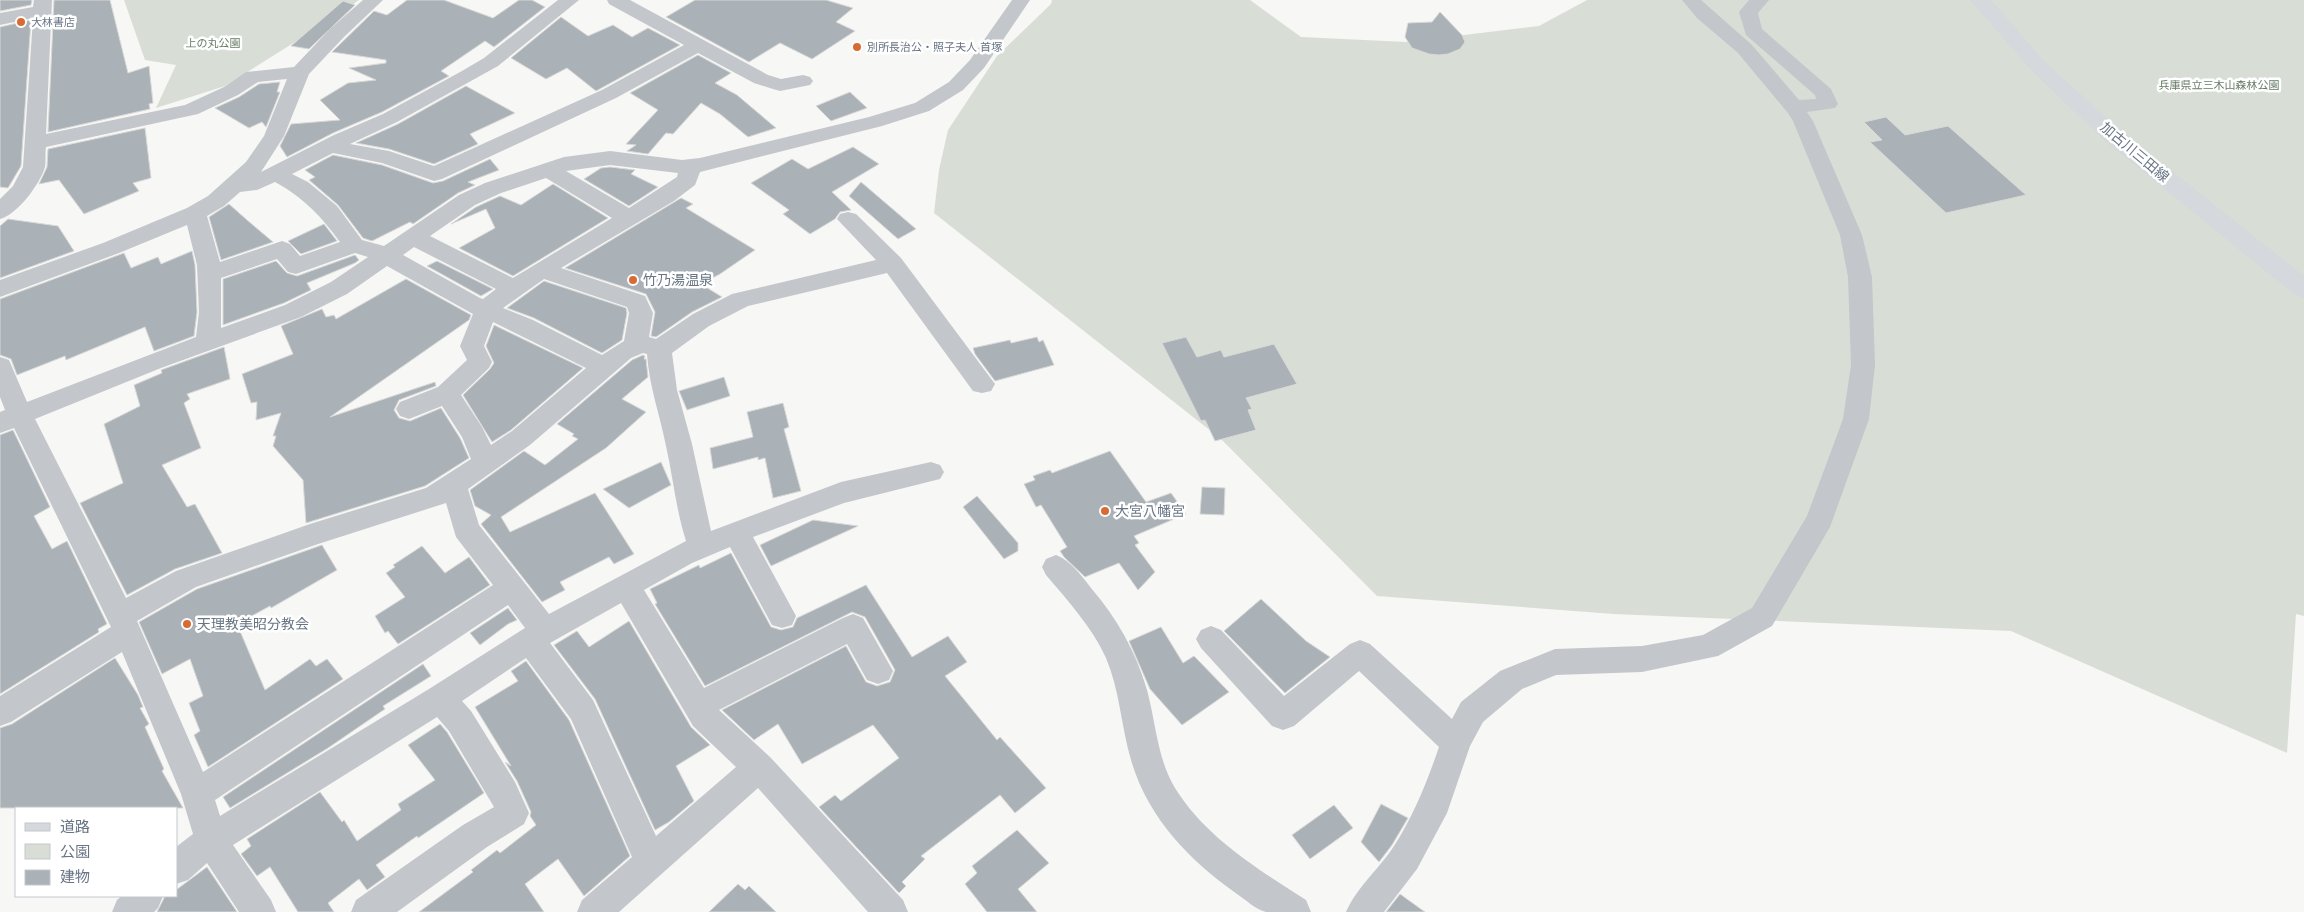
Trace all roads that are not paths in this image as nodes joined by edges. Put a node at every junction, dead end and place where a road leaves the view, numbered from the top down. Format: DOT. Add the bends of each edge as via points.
graph roads {
  1 [pos="374,0"];
  2 [pos="570,0"];
  3 [pos="616,0"];
  4 [pos="655,0"];
  5 [pos="1021,0"];
  6 [pos="1691,0"];
  7 [pos="1760,0"];
  8 [pos="1980,0"];
  9 [pos="42,5"];
  10 [pos="634,10"];
  11 [pos="0,19"];
  12 [pos="698,45"];
  13 [pos="300,72"];
  14 [pos="803,81"];
  15 [pos="1794,107"];
  16 [pos="35,143"];
  17 [pos="331,145"];
  18 [pos="691,166"];
  19 [pos="550,169"];
  20 [pos="275,173"];
  21 [pos="233,185"];
  22 [pos="0,212"];
  23 [pos="195,213"];
  24 [pos="629,218"];
  25 [pos="848,219"];
  26 [pos="412,237"];
  27 [pos="354,245"];
  28 [pos="386,255"];
  29 [pos="460,262"];
  30 [pos="893,264"];
  31 [pos="543,269"];
  32 [pos="210,274"];
  33 [pos="434,283"];
  34 [pos="513,288"];
  35 [pos="0,289"];
  36 [pos="2304,289"];
  37 [pos="486,310"];
  38 [pos="208,341"];
  39 [pos="647,348"];
  40 [pos="0,367"];
  41 [pos="604,367"];
  42 [pos="982,384"];
  43 [pos="447,394"];
  44 [pos="409,409"];
  45 [pos="10,419"];
  46 [pos="486,463"];
  47 [pos="931,472"];
  48 [pos="448,488"];
  49 [pos="736,532"];
  50 [pos="702,546"];
  51 [pos="1056,567"];
  52 [pos="626,586"];
  53 [pos="511,588"];
  54 [pos="782,616"];
  55 [pos="124,624"];
  56 [pos="538,635"];
  57 [pos="1211,639"];
  58 [pos="878,671"];
  59 [pos="440,699"];
  60 [pos="698,706"];
  61 [pos="0,712"];
  62 [pos="1456,743"];
  63 [pos="758,767"];
  64 [pos="197,794"];
  65 [pos="212,840"];
  66 [pos="651,862"];
  67 [pos="178,866"];
  68 [pos="145,897"];
  69 [pos="129,912"];
  70 [pos="259,912"];
  71 [pos="368,912"];
  72 [pos="594,912"];
  73 [pos="891,912"];
  74 [pos="1294,912"];
  75 [pos="1363,912"];
  1 -- 13 [label="street"];
  2 -- 17 [label="street" via="491,62 390,118"];
  3 -- 10 [label="street"];
  4 -- 10 [label="street"];
  5 -- 18 [label="street" via="977,64 956,86 922,107 874,122"];
  6 -- 15 [label="street" via="1744,48"];
  7 -- 15 [label="street" via="1748,12 1753,31 1824,93 1828,104"];
  8 -- 36 [label="main road, 加古川三田線" via="2039,67 2111,134"];
  9 -- 11 [label="street"];
  9 -- 16 [label="street"];
  10 -- 12 [label="street"];
  12 -- 14 [label="street" via="762,79 780,85"];
  12 -- 17 [label="street" via="609,94 434,174 409,164"];
  13 -- 16 [label="street" via="253,76 231,91 190,110"];
  13 -- 21 [label="street" via="274,136 254,167"];
  15 -- 62 [label="street" via="1803,121 1851,235 1860,277 1863,365 1856,419 1820,519 1762,617 1708,647 1642,659 1555,662 1511,680 1472,712"];
  16 -- 22 [label="street" via="34,167 22,190"];
  17 -- 20 [label="street"];
  18 -- 19 [label="street" via="610,158 572,162"];
  18 -- 24 [label="street" via="687,180"];
  19 -- 24 [label="street"];
  19 -- 26 [label="street" via="467,200"];
  20 -- 21 [label="street" via="258,183"];
  20 -- 27 [label="street" via="300,187 329,211"];
  21 -- 23 [label="street" via="216,201"];
  23 -- 32 [label="street"];
  23 -- 35 [label="street"];
  24 -- 31 [label="street"];
  25 -- 30 [label="street"];
  26 -- 28 [label="street"];
  26 -- 29 [label="street"];
  27 -- 28 [label="street"];
  27 -- 32 [label="street" via="296,266 282,249"];
  28 -- 33 [label="street"];
  28 -- 38 [label="street" via="339,288 293,311"];
  29 -- 33 [label="street"];
  29 -- 34 [label="street"];
  30 -- 39 [label="street" via="740,300"];
  30 -- 42 [label="street"];
  31 -- 34 [label="street"];
  31 -- 39 [label="street" via="561,278 637,302 642,313"];
  32 -- 38 [label="street"];
  33 -- 37 [label="street"];
  34 -- 37 [label="street"];
  37 -- 41 [label="street"];
  37 -- 43 [label="street" via="472,346 480,362"];
  38 -- 45 [label="street"];
  39 -- 41 [label="street" via="622,352"];
  39 -- 50 [label="street" via="661,368 682,456 693,523"];
  40 -- 45 [label="street"];
  41 -- 46 [label="street" via="521,438"];
  43 -- 44 [label="street"];
  43 -- 46 [label="street" via="474,434"];
  45 -- 55 [label="street"];
  46 -- 48 [label="street"];
  47 -- 49 [label="street" via="840,493"];
  48 -- 53 [label="street" via="458,496 466,529"];
  48 -- 55 [label="street" via="435,496 310,535 186,579"];
  49 -- 50 [label="street"];
  49 -- 54 [label="street"];
  50 -- 52 [label="street"];
  51 -- 74 [label="street" via="1112,636 1132,690 1145,760 1164,799 1196,841 1238,875"];
  52 -- 56 [label="street"];
  52 -- 60 [label="street"];
  53 -- 56 [label="street"];
  53 -- 64 [label="street"];
  55 -- 61 [label="street"];
  55 -- 64 [label="street"];
  56 -- 59 [label="street"];
  56 -- 66 [label="street" via="582,710"];
  57 -- 62 [label="street" via="1283,716 1360,653"];
  58 -- 60 [label="street" via="852,627"];
  59 -- 65 [label="street"];
  59 -- 71 [label="street" via="460,721 513,813"];
  60 -- 63 [label="street" via="704,716"];
  62 -- 75 [label="street" via="1436,802 1405,858"];
  63 -- 66 [label="street"];
  63 -- 73 [label="street"];
  64 -- 65 [label="street"];
  65 -- 67 [label="street"];
  65 -- 70 [label="street"];
  66 -- 72 [label="street"];
  68 -- 69 [label="street"];
}
